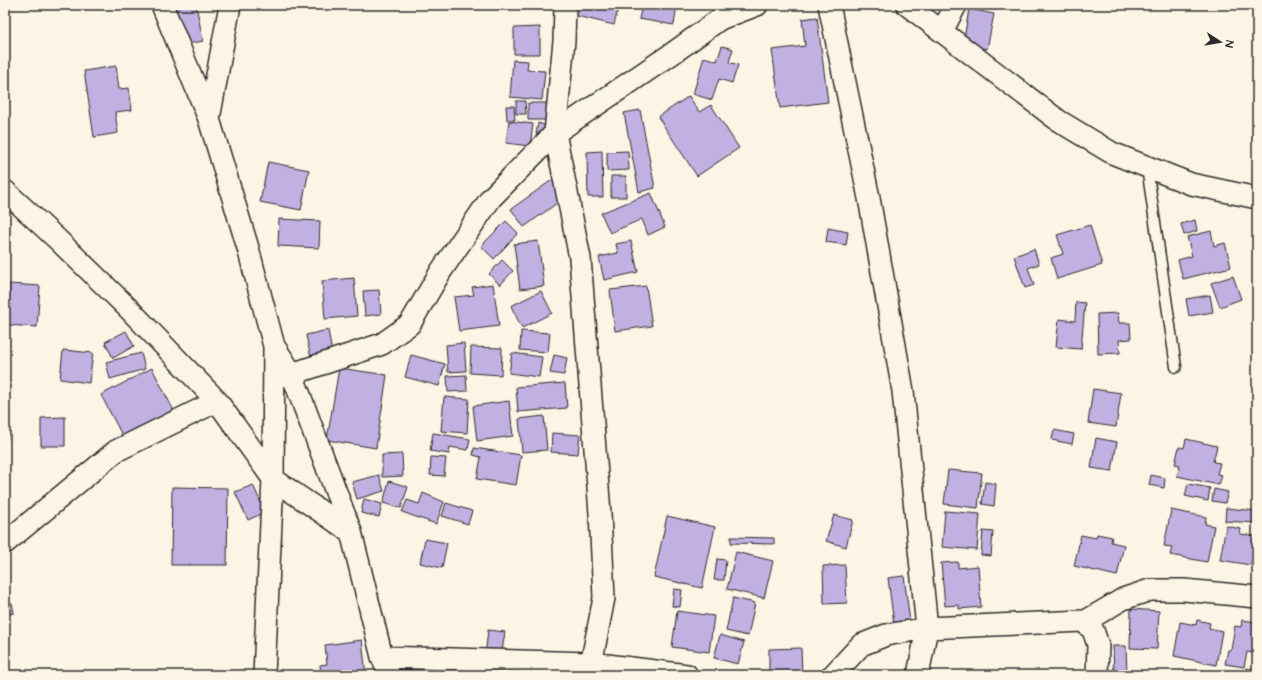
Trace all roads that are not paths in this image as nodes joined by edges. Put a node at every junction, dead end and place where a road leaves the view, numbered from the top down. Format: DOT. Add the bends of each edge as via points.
graph roads {
  1 [pos="162,5"];
  2 [pos="230,5"];
  3 [pos="565,5"];
  4 [pos="757,5"];
  5 [pos="829,5"];
  6 [pos="907,5"];
  7 [pos="956,5"];
  8 [pos="939,29"];
  9 [pos="209,119"];
  10 [pos="555,133"];
  11 [pos="1147,167"];
  12 [pos="5,191"];
  13 [pos="1257,198"];
  14 [pos="274,346"];
  15 [pos="1176,367"];
  16 [pos="292,374"];
  17 [pos="217,401"];
  18 [pos="274,479"];
  19 [pos="351,532"];
  20 [pos="5,543"];
  21 [pos="1257,598"];
  22 [pos="1084,622"];
  23 [pos="927,628"];
  24 [pos="385,666"];
  25 [pos="590,669"];
  26 [pos="264,675"];
  27 [pos="688,675"];
  28 [pos="834,675"];
  29 [pos="918,675"];
  30 [pos="1097,675"];
  1 -- 9 [label="street"];
  2 -- 9 [label="street"];
  3 -- 10 [label="street"];
  4 -- 10 [label="street" via="720,19"];
  5 -- 23 [label="street" via="869,198 903,391"];
  6 -- 8 [label="street"];
  7 -- 8 [label="street" via="942,31"];
  8 -- 11 [label="street" via="1059,121 1112,153"];
  9 -- 14 [label="street"];
  10 -- 16 [label="street" via="491,198 441,271 410,324 382,344"];
  10 -- 25 [label="street" via="580,258 600,513 604,598"];
  11 -- 13 [label="street" via="1191,184"];
  11 -- 15 [label="lane"];
  12 -- 17 [label="street" via="130,310"];
  14 -- 16 [label="street"];
  14 -- 18 [label="street"];
  16 -- 19 [label="street"];
  17 -- 18 [label="street"];
  17 -- 20 [label="street" via="116,451"];
  18 -- 19 [label="street"];
  18 -- 26 [label="street"];
  19 -- 24 [label="street"];
  21 -- 22 [label="street" via="1184,590 1150,590 1123,599"];
  22 -- 23 [label="street"];
  22 -- 30 [label="street" via="1093,630 1098,646"];
  23 -- 28 [label="street" via="886,636 861,645"];
  23 -- 29 [label="street"];
  24 -- 25 [label="street"];
  25 -- 27 [label="street"];
}
